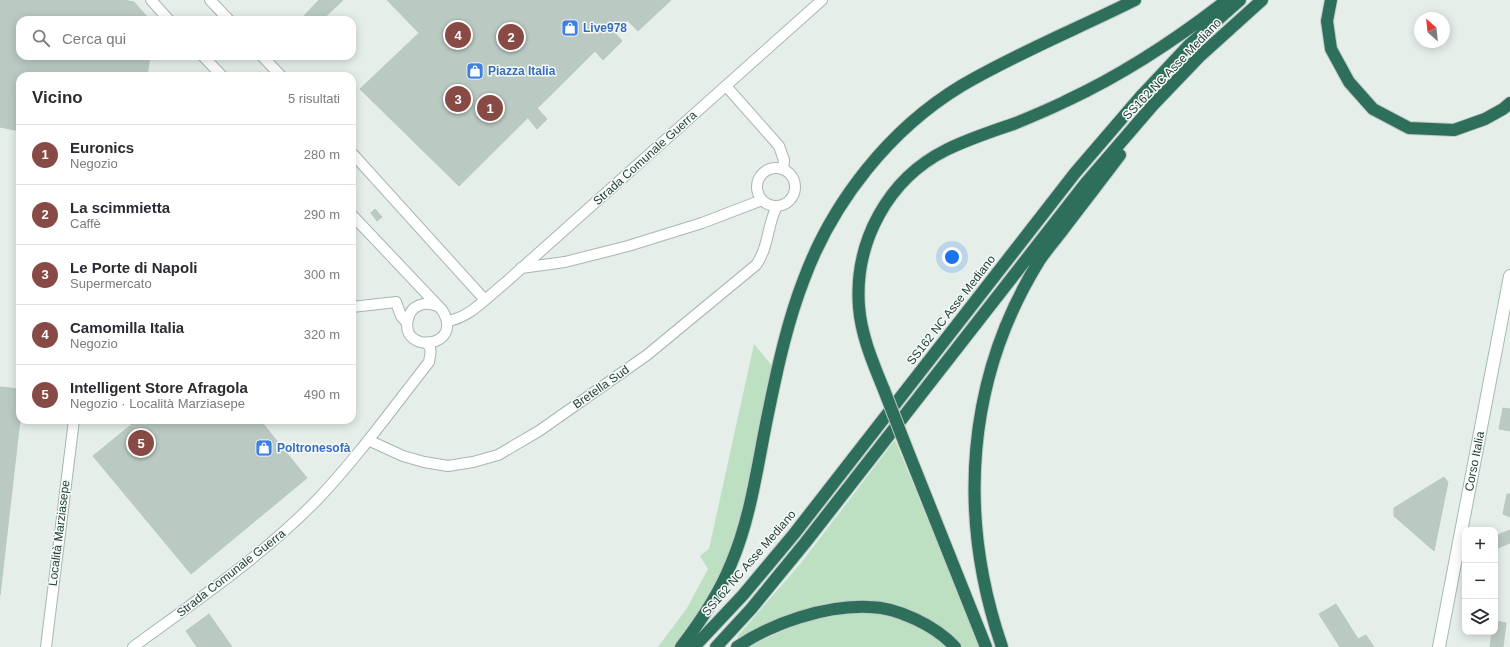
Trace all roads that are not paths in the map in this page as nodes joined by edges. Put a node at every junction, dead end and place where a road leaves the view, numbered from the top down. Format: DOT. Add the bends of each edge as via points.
graph roads {
  1 [pos="151,0"];
  2 [pos="210,0"];
  3 [pos="822,0"];
  4 [pos="1135,0"];
  5 [pos="1227,0"];
  6 [pos="1240,0"];
  7 [pos="1262,0"];
  8 [pos="1331,0"];
  9 [pos="165,16"];
  10 [pos="225,16"];
  11 [pos="207,60"];
  12 [pos="266,60"];
  13 [pos="218,72"];
  14 [pos="277,72"];
  15 [pos="726,86"];
  16 [pos="1510,103"];
  17 [pos="1153,105"];
  18 [pos="356,157"];
  19 [pos="783,169"];
  20 [pos="762,200"];
  21 [pos="777,206"];
  22 [pos="356,219"];
  23 [pos="521,268"];
  24 [pos="1510,276"];
  25 [pos="416,283"];
  26 [pos="484,300"];
  27 [pos="417,306"];
  28 [pos="437,306"];
  29 [pos="356,307"];
  30 [pos="447,321"];
  31 [pos="407,323"];
  32 [pos="426,343"];
  33 [pos="74,424"];
  34 [pos="368,440"];
  35 [pos="46,647"];
  36 [pos="133,647"];
  37 [pos="681,647"];
  38 [pos="694,647"];
  39 [pos="716,647"];
  40 [pos="737,647"];
  41 [pos="955,647"];
  42 [pos="986,647"];
  43 [pos="1002,647"];
  44 [pos="1439,647"];
  1 -- 9 [label="street"];
  2 -- 10 [label="street"];
  3 -- 15 [label="street, Strada Comunale Guerra"];
  4 -- 37 [label="highway" via="992,68 959,87 936,103 896,138 849,193 819,242 792,314 775,379 749,507 734,558 717,594"];
  5 -- 42 [label="highway, bridge" via="1183,33 1118,75 1054,106 946,150 920,166 891,195 877,216 868,238 858,282 863,332"];
  6 -- 38 [label="highway, SS162 NC Asse Mediano" via="1178,57 1075,173 794,534 743,595"];
  7 -- 17 [label="highway, SS162 NC Asse Mediano" via="1200,56"];
  8 -- 16 [label="highway" via="1327,21 1331,49 1348,82 1373,109 1409,128 1454,130 1485,119"];
  11 -- 13 [label="street"];
  12 -- 14 [label="street"];
  15 -- 19 [label="street" via="779,146 784,160"];
  15 -- 23 [label="street, Strada Comunale Guerra"];
  17 -- 39 [label="highway, SS162 NC Asse Mediano" via="1085,184 805,543"];
  17 -- 43 [label="highway" via="1132,139 1040,260 1000,340 986,388 977,438 974,516 985,588"];
  18 -- 26 [label="street"];
  19 -- 20 [label="street" via="771,168 760,175 757,186"];
  19 -- 21 [label="street" via="793,178 795,190 789,201"];
  20 -- 21 [label="street"];
  20 -- 23 [label="street" via="702,223 628,246 565,262"];
  21 -- 34 [label="street, Bretella Sud" via="764,251 756,264 647,354 519,444 498,455 448,466 403,456"];
  22 -- 25 [label="street"];
  23 -- 26 [label="street, Strada Comunale Guerra"];
  24 -- 44 [label="main road, Corso Italia"];
  25 -- 27 [label="street"];
  25 -- 28 [label="street"];
  26 -- 30 [label="street, Strada Comunale Guerra" via="467,315"];
  27 -- 28 [label="street"];
  27 -- 31 [label="street" via="410,313"];
  28 -- 30 [label="street"];
  29 -- 31 [label="street" via="396,302 401,316"];
  30 -- 32 [label="street" via="442,337"];
  31 -- 32 [label="street" via="412,337"];
  32 -- 34 [label="street, Strada Comunale Guerra" via="431,351 429,362"];
  33 -- 35 [label="street, Località Marziasepe"];
  34 -- 36 [label="street, Strada Comunale Guerra" via="340,474 287,529 254,558"];
  40 -- 41 [label="highway" via="770,629 808,615 838,608 870,606 899,612 926,625"];
}
